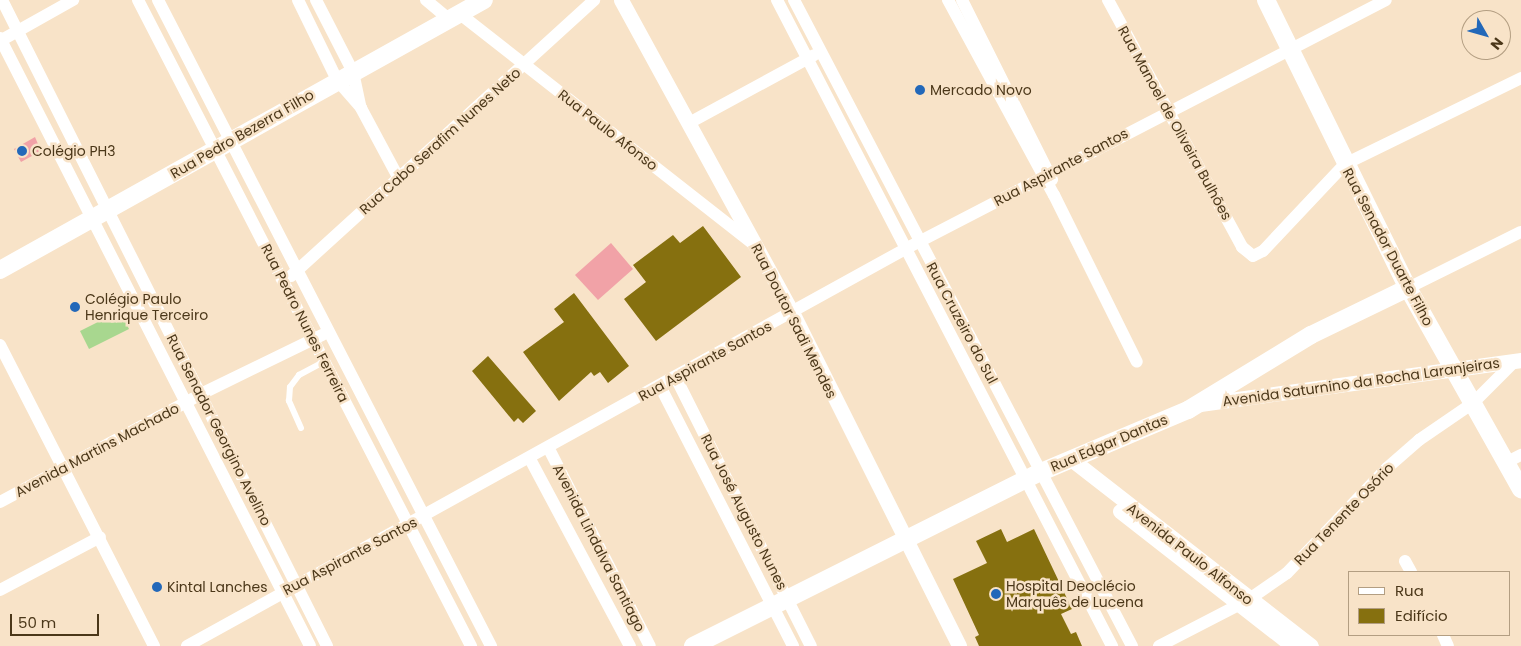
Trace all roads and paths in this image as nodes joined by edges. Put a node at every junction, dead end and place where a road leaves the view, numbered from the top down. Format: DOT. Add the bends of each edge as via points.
graph roads {
  1 [pos="2,0"];
  2 [pos="73,0"];
  3 [pos="138,0"];
  4 [pos="158,0"];
  5 [pos="298,0"];
  6 [pos="316,0"];
  7 [pos="426,0"];
  8 [pos="594,0"];
  9 [pos="621,0"];
  10 [pos="777,0"];
  11 [pos="794,0"];
  12 [pos="948,0"];
  13 [pos="962,0"];
  14 [pos="1108,0"];
  15 [pos="1266,0"];
  16 [pos="1386,0"];
  17 [pos="468,8"];
  18 [pos="17,31"];
  19 [pos="0,40"];
  20 [pos="1289,48"];
  21 [pos="821,52"];
  22 [pos="807,59"];
  23 [pos="527,65"];
  24 [pos="352,72"];
  25 [pos="197,75"];
  26 [pos="1521,78"];
  27 [pos="337,80"];
  28 [pos="181,83"];
  29 [pos="361,108"];
  30 [pos="1168,111"];
  31 [pos="689,123"];
  32 [pos="231,141"];
  33 [pos="215,150"];
  34 [pos="1345,164"];
  35 [pos="1047,175"];
  36 [pos="398,177"];
  37 [pos="108,210"];
  38 [pos="91,219"];
  39 [pos="1521,232"];
  40 [pos="920,241"];
  41 [pos="756,246"];
  42 [pos="907,248"];
  43 [pos="0,270"];
  44 [pos="297,271"];
  45 [pos="285,281"];
  46 [pos="944,287"];
  47 [pos="1408,288"];
  48 [pos="930,294"];
  49 [pos="792,312"];
  50 [pos="329,332"];
  51 [pos="314,340"];
  52 [pos="0,345"];
  53 [pos="325,361"];
  54 [pos="1518,361"];
  55 [pos="1137,362"];
  56 [pos="1453,369"];
  57 [pos="676,378"];
  58 [pos="994,384"];
  59 [pos="660,386"];
  60 [pos="980,392"];
  61 [pos="201,394"];
  62 [pos="1473,402"];
  63 [pos="184,403"];
  64 [pos="1200,404"];
  65 [pos="301,428"];
  66 [pos="548,449"];
  67 [pos="530,459"];
  68 [pos="1514,459"];
  69 [pos="1066,461"];
  70 [pos="65,469"];
  71 [pos="1033,476"];
  72 [pos="1521,489"];
  73 [pos="0,502"];
  74 [pos="425,517"];
  75 [pos="408,526"];
  76 [pos="100,537"];
  77 [pos="904,541"];
  78 [pos="296,584"];
  79 [pos="0,590"];
  80 [pos="282,592"];
  81 [pos="780,603"];
  82 [pos="1243,603"];
  83 [pos="154,646"];
  84 [pos="187,646"];
  85 [pos="310,646"];
  86 [pos="327,646"];
  87 [pos="471,646"];
  88 [pos="491,646"];
  89 [pos="630,646"];
  90 [pos="650,646"];
  91 [pos="693,646"];
  92 [pos="793,646"];
  93 [pos="811,646"];
  94 [pos="959,646"];
  95 [pos="1112,646"];
  96 [pos="1132,646"];
  97 [pos="1159,646"];
  98 [pos="1293,646"];
  99 [pos="1311,646"];
  1 -- 18 [label="street, Rua Senador Georgino Avelino"];
  2 -- 18 [label="street"];
  3 -- 28 [label="street, Rua Pedro Nunes Ferreira"];
  4 -- 25 [label="street, Rua Pedro Nunes Ferreira"];
  5 -- 27 [label="street"];
  6 -- 24 [label="street"];
  7 -- 17 [label="street"];
  8 -- 23 [label="street, Rua Cabo Serafim Nunes Neto"];
  9 -- 31 [label="street, Rua Doutor Sadi Mendes"];
  10 -- 22 [label="street, Rua Cruzeiro do Sul"];
  11 -- 21 [label="street, Rua Cruzeiro do Sul"];
  12 -- 35 [label="street"];
  13 -- 35 [label="street"];
  14 -- 30 [label="street, Rua Manoel de Oliveira Bulhões"];
  15 -- 20 [label="main road, Rua Senador Duarte Filho"];
  16 -- 20 [label="street, Rua Aspirante Santos"];
  17 -- 23 [label="street, Rua Paulo Afonso"];
  17 -- 24 [label="main road, Rua Pedro Bezerra Filho"];
  18 -- 19 [label="street"];
  18 -- 37 [label="street, Rua Senador Georgino Avelino"];
  19 -- 38 [label="street, Rua Senador Georgino Avelino"];
  20 -- 30 [label="street, Rua Aspirante Santos"];
  20 -- 34 [label="main road, Rua Senador Duarte Filho"];
  21 -- 22 [label="street"];
  21 -- 40 [label="street, Rua Cruzeiro do Sul"];
  22 -- 31 [label="street"];
  22 -- 42 [label="street, Rua Cruzeiro do Sul"];
  23 -- 36 [label="street, Rua Cabo Serafim Nunes Neto"];
  23 -- 41 [label="street, Rua Paulo Afonso"];
  24 -- 27 [label="main road, Rua Pedro Bezerra Filho"];
  24 -- 29 [label="street"];
  25 -- 28 [label="street"];
  25 -- 32 [label="street, Rua Pedro Nunes Ferreira"];
  26 -- 34 [label="street"];
  27 -- 29 [label="street"];
  27 -- 32 [label="main road, Rua Pedro Bezerra Filho"];
  28 -- 33 [label="street, Rua Pedro Nunes Ferreira"];
  29 -- 36 [label="street"];
  30 -- 34 [label="street, Rua Manoel de Oliveira Bulhões" via="1242,247 1258,256"];
  30 -- 35 [label="street, Rua Aspirante Santos"];
  31 -- 41 [label="street, Rua Doutor Sadi Mendes"];
  32 -- 33 [label="main road, Rua Pedro Bezerra Filho"];
  32 -- 44 [label="street, Rua Pedro Nunes Ferreira"];
  33 -- 37 [label="main road, Rua Pedro Bezerra Filho"];
  33 -- 45 [label="street, Rua Pedro Nunes Ferreira"];
  34 -- 47 [label="main road, Rua Senador Duarte Filho"];
  35 -- 40 [label="street, Rua Aspirante Santos"];
  35 -- 55 [label="street"];
  36 -- 44 [label="street, Rua Cabo Serafim Nunes Neto"];
  37 -- 38 [label="main road, Rua Pedro Bezerra Filho"];
  37 -- 61 [label="street, Rua Senador Georgino Avelino"];
  38 -- 43 [label="main road, Rua Pedro Bezerra Filho"];
  38 -- 63 [label="street, Rua Senador Georgino Avelino"];
  39 -- 47 [label="street, Rua Edgar Dantas"];
  40 -- 42 [label="street, Rua Aspirante Santos"];
  40 -- 46 [label="street, Rua Cruzeiro do Sul"];
  41 -- 49 [label="street, Rua Doutor Sadi Mendes"];
  42 -- 48 [label="street, Rua Cruzeiro do Sul"];
  42 -- 49 [label="street, Rua Aspirante Santos"];
  44 -- 45 [label="street, Rua Cabo Serafim Nunes Neto"];
  44 -- 50 [label="street, Rua Pedro Nunes Ferreira"];
  45 -- 51 [label="street, Rua Pedro Nunes Ferreira"];
  46 -- 48 [label="street"];
  46 -- 58 [label="street, Rua Cruzeiro do Sul"];
  47 -- 56 [label="main road, Rua Senador Duarte Filho"];
  47 -- 64 [label="main road, Rua Edgar Dantas" via="1311,335"];
  48 -- 60 [label="street, Rua Cruzeiro do Sul"];
  49 -- 57 [label="street, Rua Aspirante Santos"];
  49 -- 77 [label="street, Rua Doutor Sadi Mendes"];
  50 -- 51 [label="street, Avenida Martins Machado"];
  50 -- 74 [label="street, Rua Pedro Nunes Ferreira"];
  51 -- 53 [label="street, Rua Pedro Nunes Ferreira"];
  51 -- 61 [label="street, Avenida Martins Machado"];
  52 -- 70 [label="street"];
  53 -- 65 [label="lane" via="299,375 290,386 290,401"];
  53 -- 75 [label="street, Rua Pedro Nunes Ferreira"];
  54 -- 56 [label="street, Avenida Saturnino da Rocha Laranjeiras"];
  54 -- 62 [label="street, Rua Tenente Osório"];
  56 -- 62 [label="main road, Rua Senador Duarte Filho"];
  56 -- 64 [label="street, Avenida Saturnino da Rocha Laranjeiras"];
  57 -- 59 [label="street, Rua Aspirante Santos"];
  57 -- 81 [label="street, Rua José Augusto Nunes"];
  58 -- 60 [label="street"];
  58 -- 71 [label="street, Rua Cruzeiro do Sul"];
  59 -- 66 [label="street, Rua Aspirante Santos"];
  59 -- 81 [label="street, Rua José Augusto Nunes"];
  60 -- 71 [label="street, Rua Cruzeiro do Sul"];
  61 -- 63 [label="street, Avenida Martins Machado"];
  61 -- 78 [label="street, Rua Senador Georgino Avelino"];
  62 -- 68 [label="main road, Rua Senador Duarte Filho"];
  62 -- 82 [label="street, Rua Tenente Osório" via="1418,440 1287,573"];
  63 -- 70 [label="street, Avenida Martins Machado"];
  63 -- 80 [label="street, Rua Senador Georgino Avelino"];
  64 -- 69 [label="main road, Rua Edgar Dantas"];
  66 -- 67 [label="street, Rua Aspirante Santos"];
  66 -- 90 [label="street, Avenida Lindalva Santiago"];
  67 -- 74 [label="street, Rua Aspirante Santos"];
  67 -- 89 [label="street, Avenida Lindalva Santiago"];
  68 -- 72 [label="main road, Rua Senador Duarte Filho"];
  69 -- 71 [label="main road, Rua Edgar Dantas"];
  69 -- 82 [label="street, Avenida Paulo Alfonso"];
  70 -- 73 [label="street, Avenida Martins Machado"];
  70 -- 76 [label="street"];
  71 -- 77 [label="main road, Rua Edgar Dantas"];
  71 -- 95 [label="street, Rua Cruzeiro do Sul"];
  71 -- 96 [label="street, Rua Cruzeiro do Sul"];
  74 -- 75 [label="street, Rua Aspirante Santos"];
  74 -- 88 [label="street, Rua Pedro Nunes Ferreira"];
  75 -- 78 [label="street, Rua Aspirante Santos"];
  75 -- 87 [label="street, Rua Pedro Nunes Ferreira"];
  76 -- 79 [label="street"];
  76 -- 83 [label="street"];
  77 -- 81 [label="main road, Rua Edgar Dantas"];
  77 -- 94 [label="street, Rua Doutor Sadi Mendes"];
  78 -- 80 [label="street, Rua Aspirante Santos"];
  78 -- 86 [label="street, Rua Senador Georgino Avelino"];
  80 -- 84 [label="street, Rua Aspirante Santos"];
  80 -- 85 [label="street, Rua Senador Georgino Avelino"];
  81 -- 91 [label="main road, Rua Edgar Dantas"];
  81 -- 92 [label="street, Rua José Augusto Nunes"];
  81 -- 93 [label="street, Rua José Augusto Nunes"];
  82 -- 97 [label="street, Rua Tenente Osório"];
  82 -- 98 [label="street, Avenida Paulo Alfonso"];
  82 -- 99 [label="street, Avenida Paulo Alfonso"];
}
